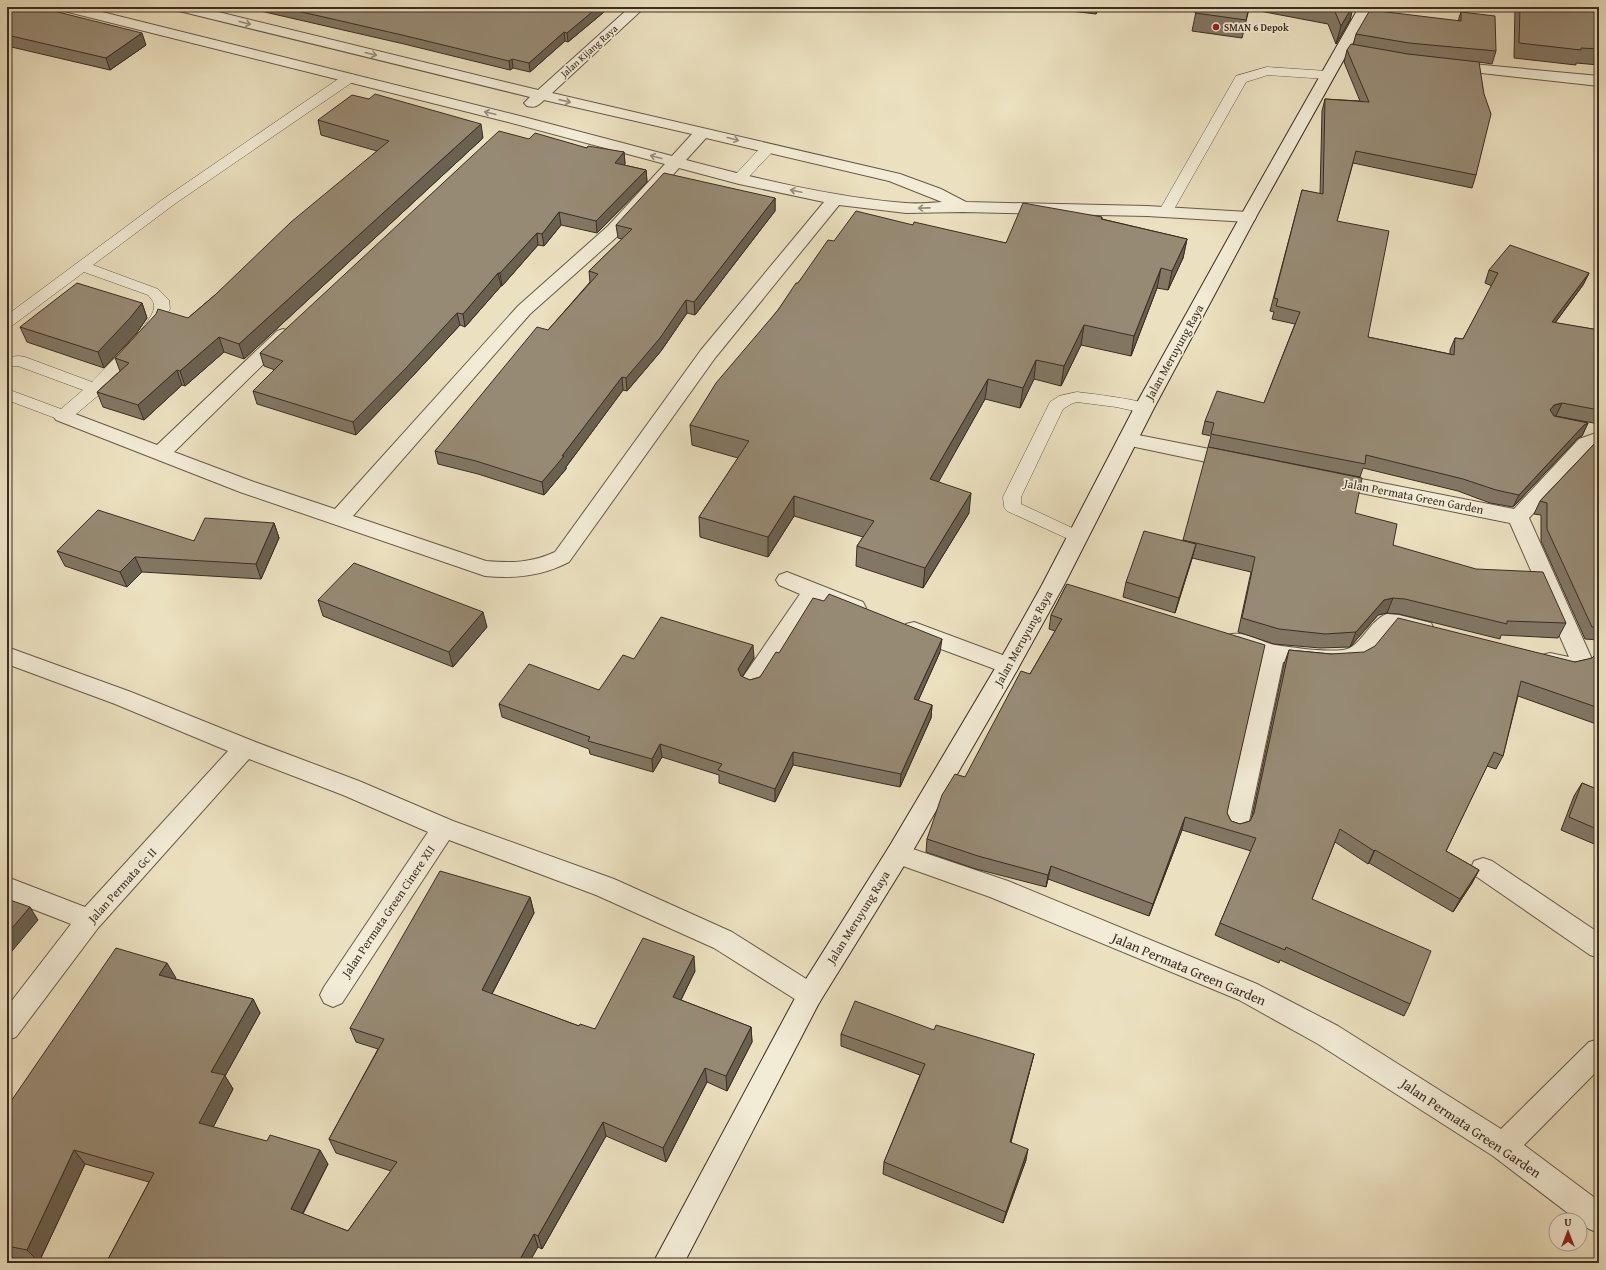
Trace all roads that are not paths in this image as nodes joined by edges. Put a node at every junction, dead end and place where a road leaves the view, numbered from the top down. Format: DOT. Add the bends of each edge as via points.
graph roads {
  1 [pos="64,7"];
  2 [pos="180,7"];
  3 [pos="1366,7"];
  4 [pos="630,9"];
  5 [pos="1436,64"];
  6 [pos="1327,75"];
  7 [pos="349,78"];
  8 [pos="1599,81"];
  9 [pos="540,95"];
  10 [pos="514,119"];
  11 [pos="501,132"];
  12 [pos="703,132"];
  13 [pos="768,148"];
  14 [pos="675,162"];
  15 [pos="739,179"];
  16 [pos="835,199"];
  17 [pos="963,207"];
  18 [pos="1166,211"];
  19 [pos="1248,217"];
  20 [pos="82,266"];
  21 [pos="7,322"];
  22 [pos="295,324"];
  23 [pos="7,362"];
  24 [pos="95,389"];
  25 [pos="7,394"];
  26 [pos="1144,408"];
  27 [pos="63,416"];
  28 [pos="1578,428"];
  29 [pos="1599,432"];
  30 [pos="1599,438"];
  31 [pos="1128,439"];
  32 [pos="160,453"];
  33 [pos="1255,465"];
  34 [pos="1309,476"];
  35 [pos="340,517"];
  36 [pos="1518,517"];
  37 [pos="1077,537"];
  38 [pos="786,580"];
  39 [pos="1053,584"];
  40 [pos="812,591"];
  41 [pos="1076,592"];
  42 [pos="870,613"];
  43 [pos="892,622"];
  44 [pos="1445,635"];
  45 [pos="1221,636"];
  46 [pos="1274,653"];
  47 [pos="7,656"];
  48 [pos="1529,656"];
  49 [pos="1008,666"];
  50 [pos="751,683"];
  51 [pos="245,748"];
  52 [pos="1236,826"];
  53 [pos="444,828"];
  54 [pos="898,854"];
  55 [pos="1483,868"];
  56 [pos="7,888"];
  57 [pos="89,920"];
  58 [pos="1599,947"];
  59 [pos="333,995"];
  60 [pos="810,995"];
  61 [pos="7,1028"];
  62 [pos="1599,1051"];
  63 [pos="1503,1146"];
  64 [pos="1599,1219"];
  65 [pos="668,1263"];
  1 -- 7 [label="street"];
  2 -- 9 [label="street, one-way"];
  3 -- 6 [label="street, Jalan Meruyung Raya" via="1350,51"];
  4 -- 9 [label="street, Jalan Kijang Raya"];
  5 -- 8 [label="street"];
  6 -- 18 [label="lane" via="1267,71 1241,79"];
  6 -- 19 [label="street, Jalan Meruyung Raya"];
  10 -- 7 [label="street, one-way"];
  7 -- 20 [label="lane" via="171,200"];
  9 -- 10 [label="street, Jalan Kijang Raya"];
  9 -- 12 [label="street, one-way"];
  10 -- 11 [label="street, Jalan Kijang Raya"];
  14 -- 10 [label="street, one-way"];
  12 -- 13 [label="street, one-way"];
  12 -- 14 [label="street"];
  13 -- 15 [label="lane"];
  13 -- 17 [label="street" via="894,177"];
  14 -- 15 [label="street"];
  14 -- 35 [label="street" via="614,230 524,310"];
  16 -- 15 [label="street, one-way"];
  17 -- 16 [label="street, one-way" via="906,208"];
  16 -- 35 [label="street" via="708,354 562,557 546,566 530,569 485,568"];
  17 -- 18 [label="street"];
  18 -- 19 [label="street"];
  19 -- 26 [label="street, Jalan Meruyung Raya"];
  20 -- 21 [label="lane"];
  20 -- 24 [label="lane" via="153,292 161,300 162,309 154,325"];
  22 -- 32 [label="street"];
  23 -- 24 [label="lane" via="18,361"];
  24 -- 27 [label="lane"];
  25 -- 27 [label="lane"];
  26 -- 31 [label="street, Jalan Meruyung Raya"];
  26 -- 37 [label="lane" via="1076,397 1056,406 1012,497 1013,507"];
  27 -- 32 [label="street"];
  28 -- 29 [label="street"];
  30 -- 36 [label="street" via="1586,444"];
  31 -- 33 [label="street"];
  31 -- 37 [label="street, Jalan Meruyung Raya"];
  32 -- 35 [label="street" via="247,487"];
  34 -- 36 [label="street, Jalan Permata Green Garden"];
  36 -- 48 [label="street" via="1580,657 1576,664 1568,666"];
  37 -- 39 [label="street, Jalan Meruyung Raya"];
  38 -- 40 [label="street"];
  39 -- 41 [label="street"];
  39 -- 49 [label="street, Jalan Meruyung Raya"];
  40 -- 42 [label="street"];
  40 -- 50 [label="street"];
  43 -- 49 [label="street"];
  44 -- 46 [label="street" via="1387,622 1358,655 1320,658"];
  45 -- 46 [label="street"];
  46 -- 52 [label="street"];
  47 -- 51 [label="street" via="123,698"];
  49 -- 54 [label="street, Jalan Meruyung Raya"];
  51 -- 53 [label="street" via="351,788"];
  51 -- 57 [label="street, Jalan Permata Gc II"];
  53 -- 59 [label="street, Jalan Permata Green Cinere XII"];
  53 -- 60 [label="street" via="605,887 716,937"];
  54 -- 60 [label="street, Jalan Meruyung Raya"];
  54 -- 63 [label="street, Jalan Permata Green Garden" via="999,889 1248,992 1328,1035"];
  55 -- 58 [label="street"];
  56 -- 57 [label="street"];
  57 -- 61 [label="street, Jalan Permata Gc II"];
  60 -- 65 [label="street, Jalan Meruyung Raya"];
  62 -- 63 [label="street"];
  63 -- 64 [label="street, Jalan Permata Green Garden"];
}
